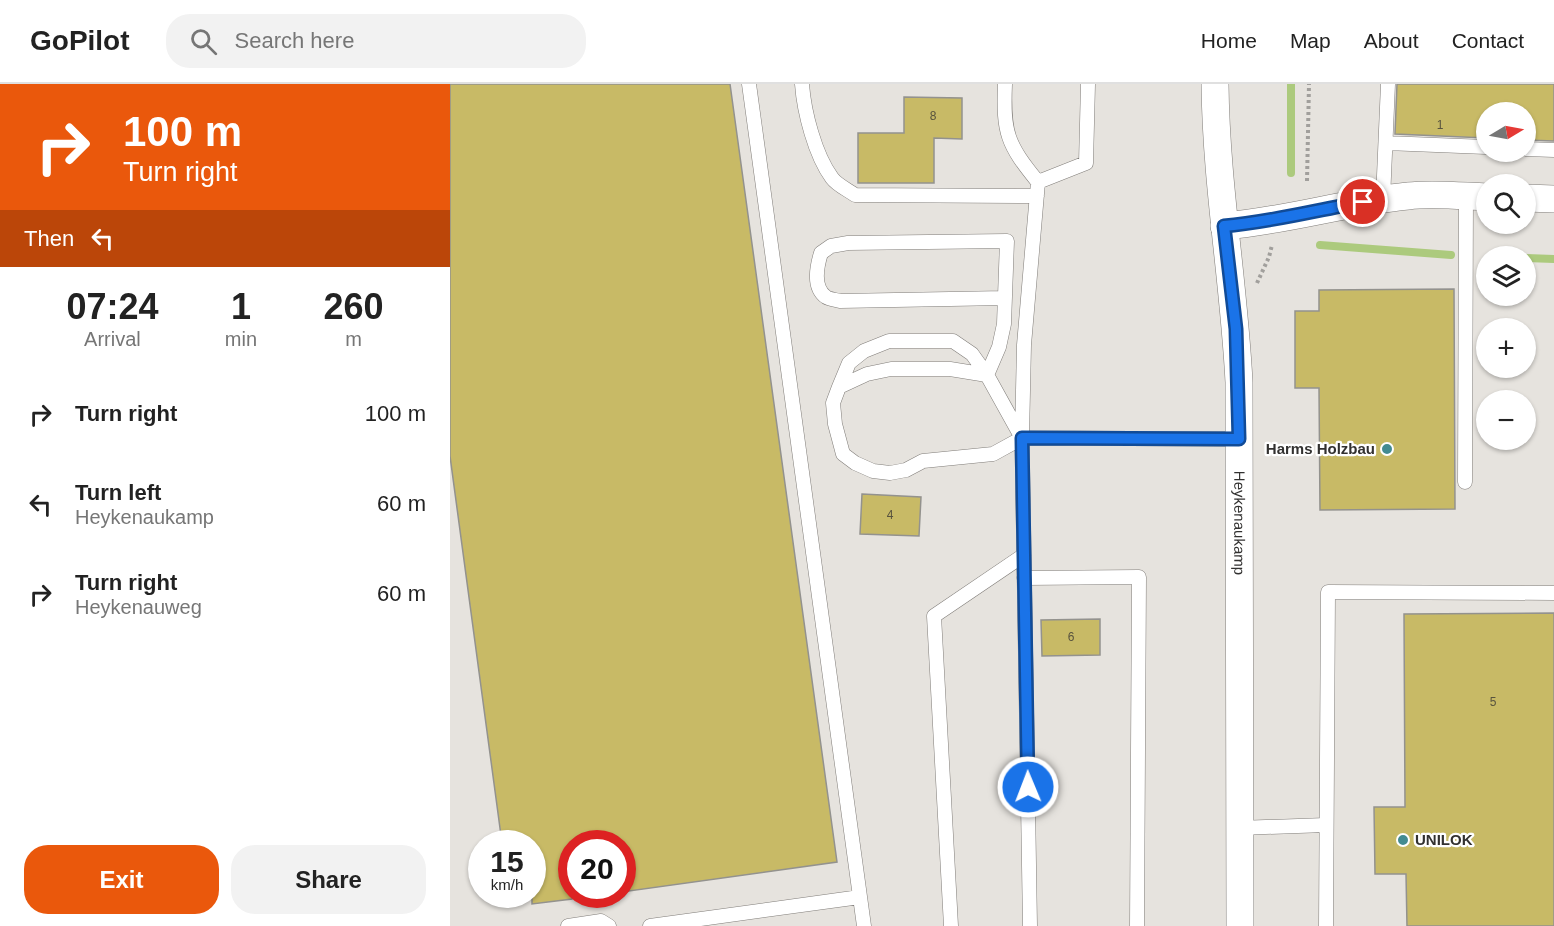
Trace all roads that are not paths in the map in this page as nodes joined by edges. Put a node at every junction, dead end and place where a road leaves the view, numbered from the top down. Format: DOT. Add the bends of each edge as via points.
graph roads {
  1 [pos="749,84"];
  2 [pos="802,84"];
  3 [pos="1005,84"];
  4 [pos="1088,84"];
  5 [pos="1215,84"];
  6 [pos="1388,84"];
  7 [pos="1386,143"];
  8 [pos="1476,147"];
  9 [pos="1536,149"];
  10 [pos="1554,150"];
  11 [pos="1037,189"];
  12 [pos="1476,197"];
  13 [pos="1536,198"];
  14 [pos="1383,199"];
  15 [pos="1554,199"];
  16 [pos="1224,226"];
  17 [pos="1005,298"];
  18 [pos="987,375"];
  19 [pos="839,387"];
  20 [pos="1022,438"];
  21 [pos="1239,439"];
  22 [pos="1465,482"];
  23 [pos="1024,555"];
  24 [pos="1024,578"];
  25 [pos="1554,593"];
  26 [pos="1326,825"];
  27 [pos="1239,828"];
  28 [pos="860,897"];
  29 [pos="568,926"];
  30 [pos="609,926"];
  31 [pos="650,926"];
  32 [pos="864,926"];
  33 [pos="951,926"];
  34 [pos="1030,926"];
  35 [pos="1137,926"];
  36 [pos="1240,926"];
  37 [pos="1326,926"];
  1 -- 28 [label="lane"];
  2 -- 11 [label="lane" via="817,149 832,179 855,195"];
  3 -- 11 [label="lane" via="1007,133"];
  4 -- 11 [label="lane" via="1086,164"];
  5 -- 16 [label="street, Heykenaukamp"];
  6 -- 7 [label="lane"];
  7 -- 8 [label="lane"];
  7 -- 14 [label="lane"];
  9 -- 10 [label="lane"];
  11 -- 20 [label="lane" via="1024,345"];
  12 -- 14 [label="street" via="1423,195"];
  12 -- 22 [label="lane" via="1466,230"];
  13 -- 15 [label="street"];
  14 -- 16 [label="street" via="1270,222"];
  16 -- 21 [label="street, Heykenaukamp" via="1236,329"];
  17 -- 17 [label="lane" via="1007,241 848,243 820,253 818,288 826,297 840,301"];
  17 -- 18 [label="lane" via="999,346"];
  18 -- 19 [label="lane" via="950,369 891,369 867,374"];
  18 -- 19 [label="lane" via="972,354 953,342 889,341 864,351 849,363"];
  18 -- 20 [label="lane"];
  19 -- 20 [label="lane" via="834,414 843,454 873,471 890,473 923,461 993,454"];
  20 -- 21 [label="lane"];
  20 -- 23 [label="lane"];
  21 -- 27 [label="street, Heykenaukamp"];
  23 -- 24 [label="lane"];
  23 -- 33 [label="lane" via="934,616"];
  24 -- 34 [label="lane"];
  24 -- 35 [label="lane" via="1139,577"];
  25 -- 26 [label="lane" via="1328,592"];
  26 -- 27 [label="lane"];
  26 -- 37 [label="lane"];
  27 -- 36 [label="street, Heykenaukamp"];
  28 -- 31 [label="lane"];
  28 -- 32 [label="lane"];
  29 -- 30 [label="lane" via="601,921"];
}
